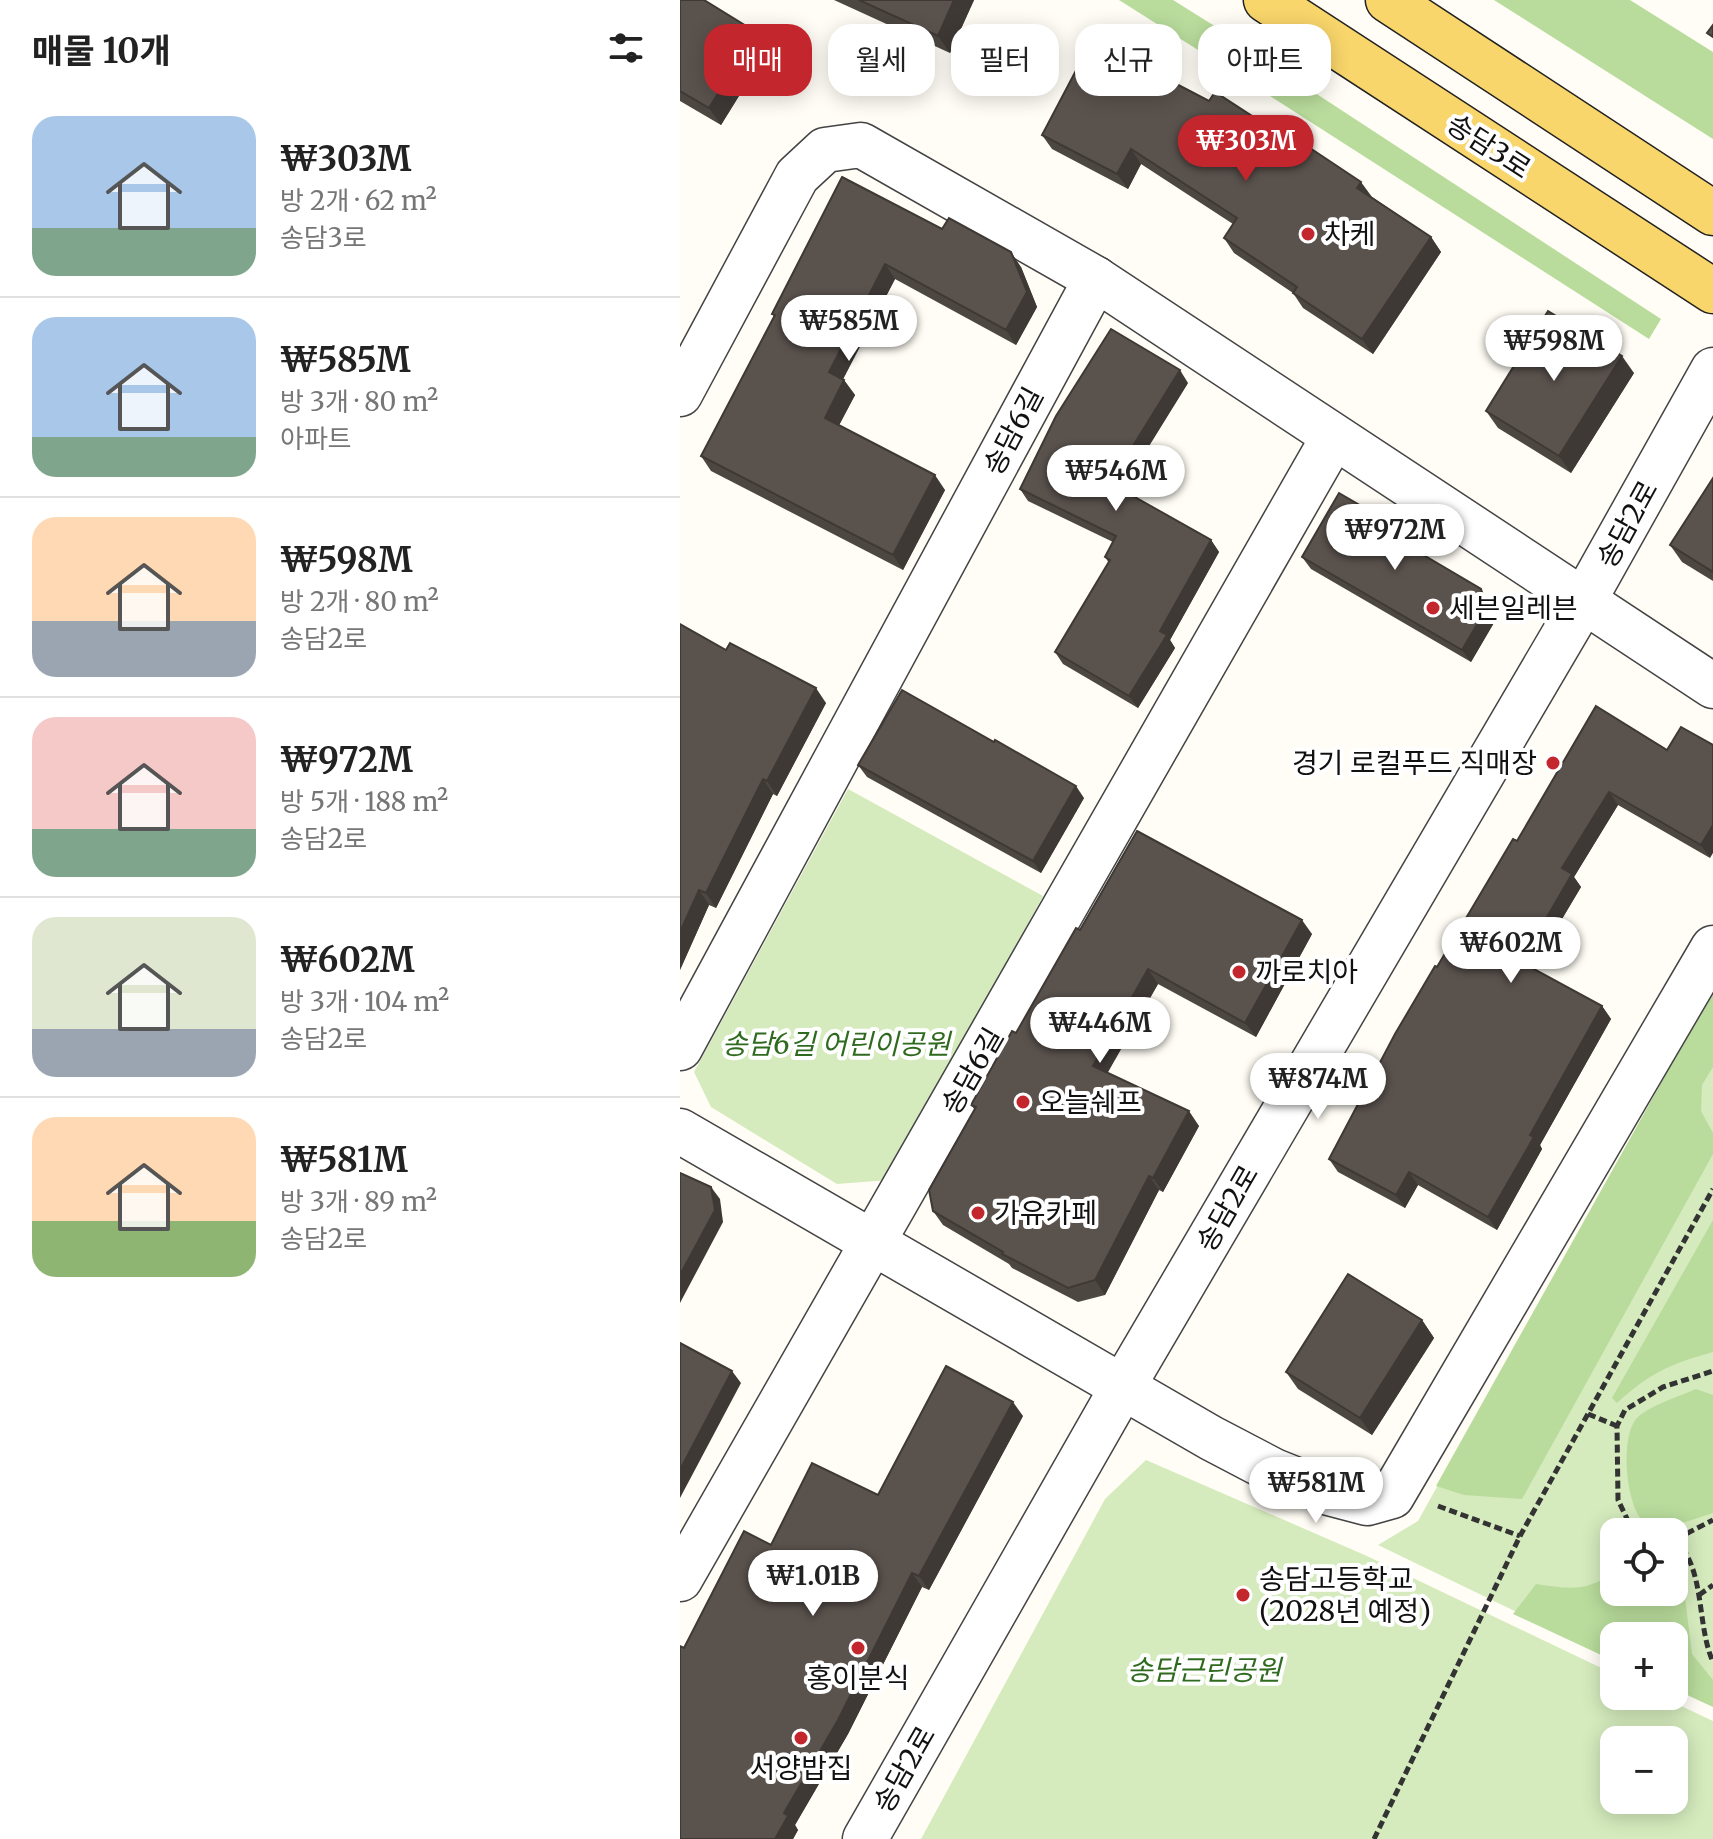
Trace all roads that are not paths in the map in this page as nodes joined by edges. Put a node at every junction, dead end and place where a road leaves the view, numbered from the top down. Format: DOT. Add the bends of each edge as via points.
graph roads {
  1 [pos="1266,0"];
  2 [pos="1388,0"];
  3 [pos="1713,213"];
  4 [pos="1096,279"];
  5 [pos="1713,291"];
  6 [pos="1713,370"];
  7 [pos="680,394"];
  8 [pos="1333,438"];
  9 [pos="1583,602"];
  10 [pos="1713,686"];
  11 [pos="1713,948"];
  12 [pos="680,1048"];
  13 [pos="680,1131"];
  14 [pos="873,1245"];
  15 [pos="1122,1388"];
  16 [pos="680,1579"];
  17 [pos="865,1839"];
  1 -- 5 [label="main road, 송담3로"];
  2 -- 3 [label="main road"];
  4 -- 7 [label="street" via="861,145 825,150 797,176"];
  4 -- 8 [label="street"];
  4 -- 12 [label="street, 송담6길"];
  6 -- 9 [label="street, 송담2로"];
  8 -- 9 [label="street"];
  8 -- 14 [label="street, 송담6길"];
  9 -- 10 [label="street"];
  9 -- 15 [label="street, 송담2로"];
  11 -- 15 [label="street" via="1392,1496 1367,1503 1288,1477"];
  13 -- 14 [label="street"];
  14 -- 15 [label="street"];
  14 -- 16 [label="street, 송담6길"];
  15 -- 17 [label="street, 송담2로"];
}
